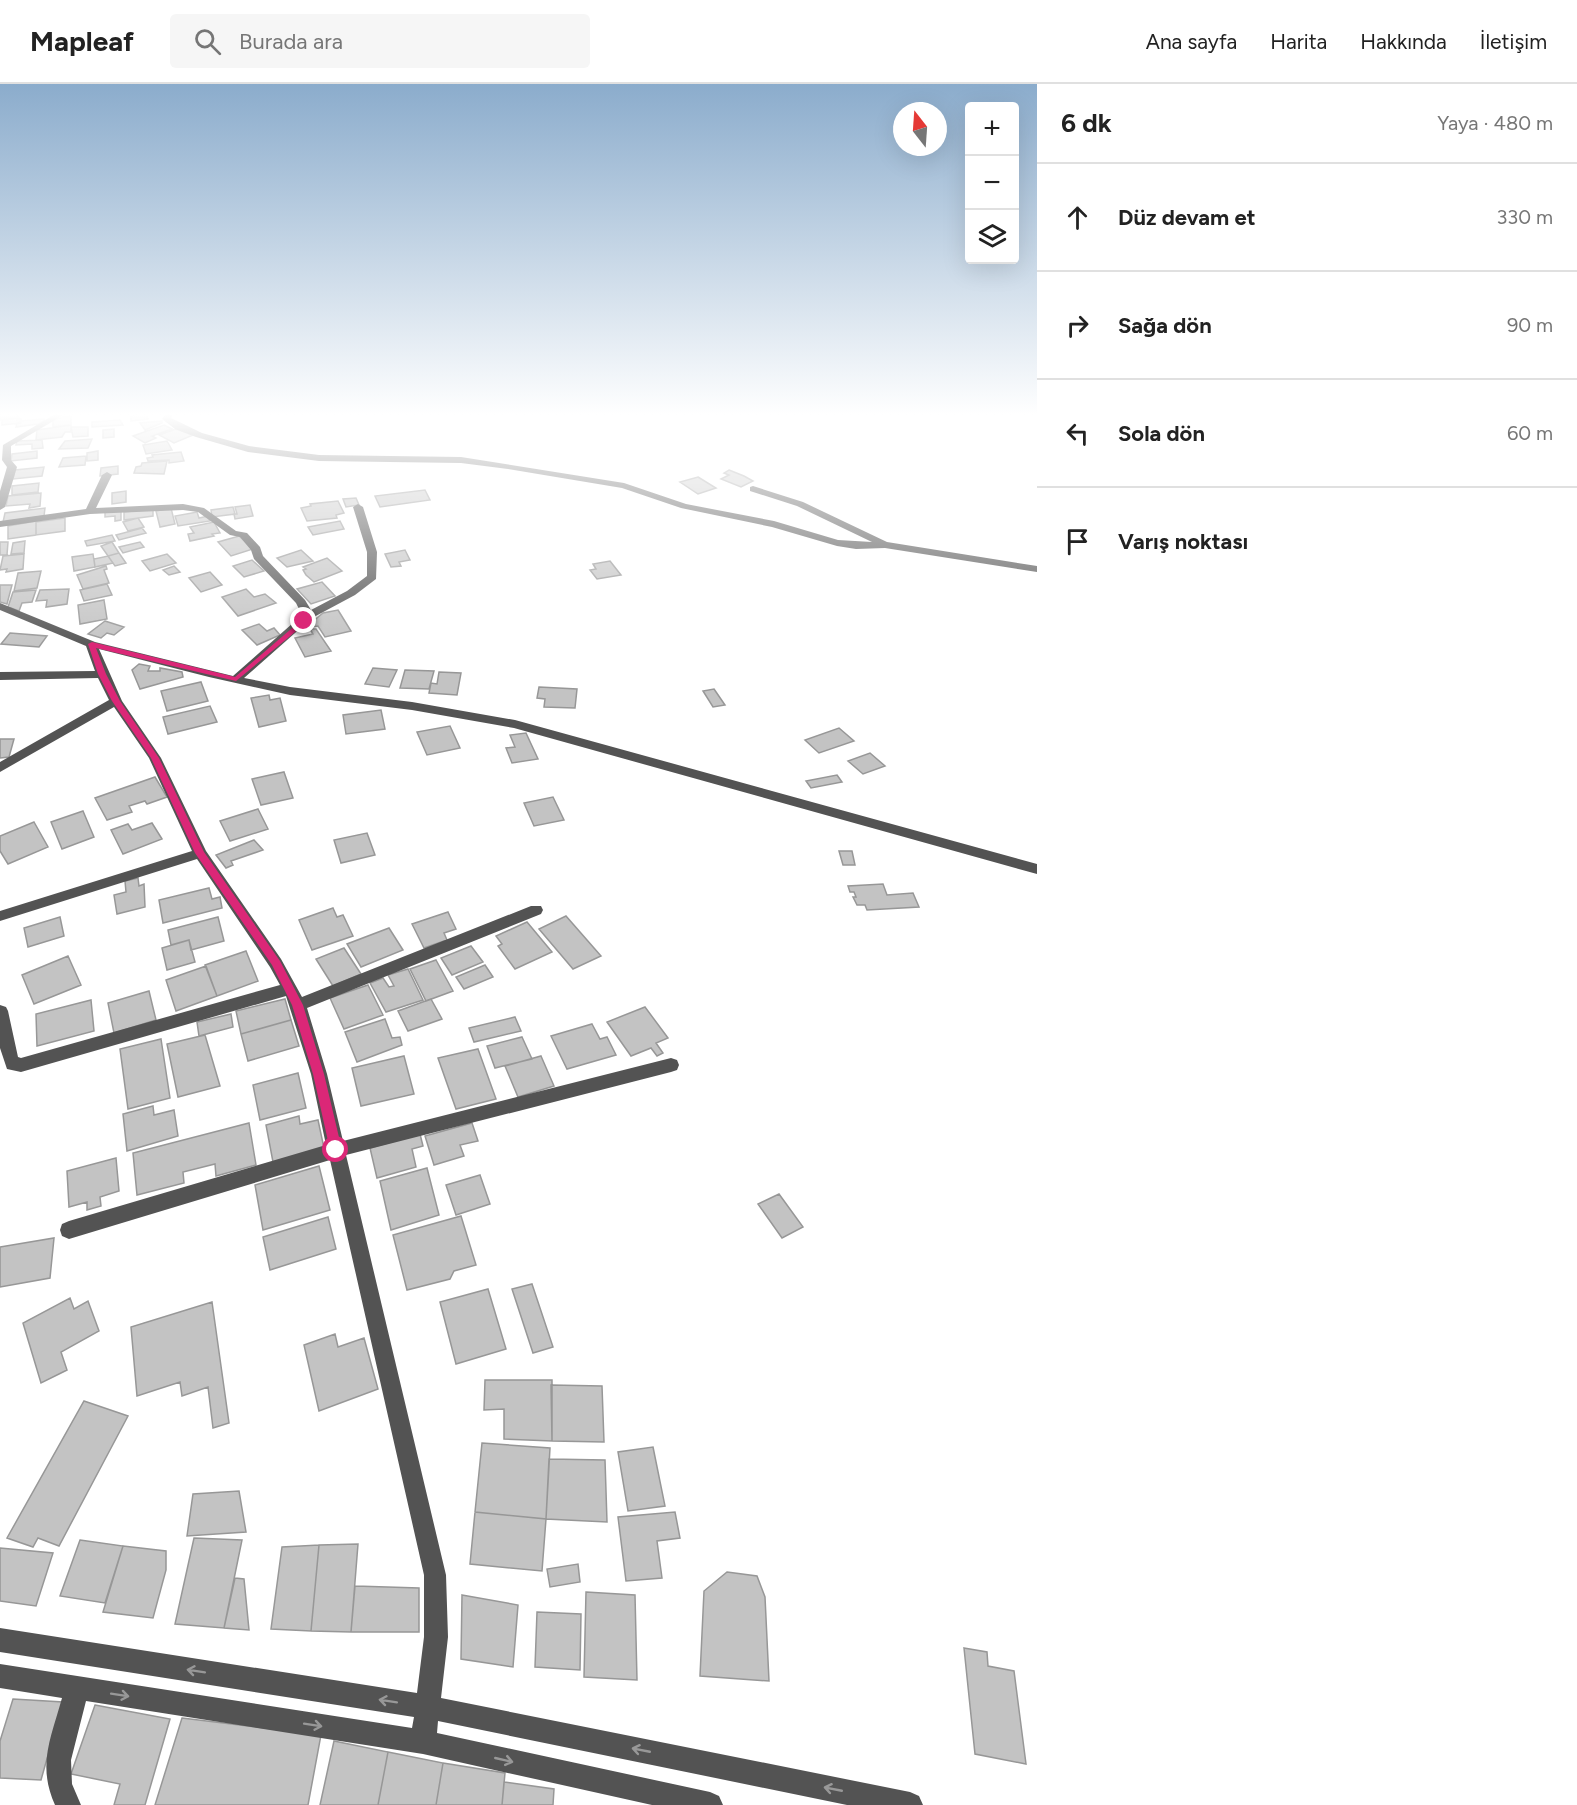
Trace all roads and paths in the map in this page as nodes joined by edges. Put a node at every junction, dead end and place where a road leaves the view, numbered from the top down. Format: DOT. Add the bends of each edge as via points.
graph roads {
  1 [pos="98,493"];
  2 [pos="645,493"];
  3 [pos="767,493"];
  4 [pos="358,507"];
  5 [pos="90,511"];
  6 [pos="0,524"];
  7 [pos="885,545"];
  8 [pos="1037,569"];
  9 [pos="0,606"];
  10 [pos="308,616"];
  11 [pos="92,644"];
  12 [pos="102,674"];
  13 [pos="0,676"];
  14 [pos="236,679"];
  15 [pos="116,701"];
  16 [pos="0,768"];
  17 [pos="200,853"];
  18 [pos="1037,869"];
  19 [pos="536,910"];
  20 [pos="0,916"];
  21 [pos="288,989"];
  22 [pos="297,1005"];
  23 [pos="0,1011"];
  24 [pos="671,1065"];
  25 [pos="336,1150"];
  26 [pos="69,1230"];
  27 [pos="0,1640"];
  28 [pos="0,1677"];
  29 [pos="77,1688"];
  30 [pos="427,1707"];
  31 [pos="423,1742"];
  32 [pos="68,1805"];
  33 [pos="710,1805"];
  34 [pos="910,1805"];
  1 -- 5 [label="street"];
  2 -- 7 [label="street" via="837,543"];
  3 -- 7 [label="street" via="800,504"];
  4 -- 10 [label="street" via="372,552 372,577"];
  5 -- 6 [label="street"];
  5 -- 10 [label="street" via="183,507 201,510 228,530 243,535 258,557 301,602"];
  7 -- 8 [label="street"];
  9 -- 11 [label="street"];
  10 -- 14 [label="street"];
  11 -- 12 [label="street"];
  11 -- 14 [label="street"];
  12 -- 13 [label="street"];
  12 -- 15 [label="street"];
  14 -- 18 [label="street" via="290,691 515,724"];
  15 -- 16 [label="street"];
  15 -- 17 [label="street" via="155,758"];
  17 -- 20 [label="street"];
  17 -- 21 [label="street" via="276,963"];
  19 -- 22 [label="street"];
  21 -- 22 [label="street"];
  21 -- 23 [label="street" via="21,1065 13,1064 10,1057"];
  22 -- 25 [label="street" via="319,1074"];
  24 -- 25 [label="street"];
  25 -- 26 [label="street"];
  25 -- 30 [label="street" via="435,1575 436,1637"];
  30 -- 27 [label="street, one-way"];
  28 -- 29 [label="street"];
  29 -- 31 [label="street, one-way"];
  29 -- 32 [label="street" via="58,1760 59,1785"];
  30 -- 31 [label="street"];
  34 -- 30 [label="street, one-way"];
  31 -- 33 [label="street, one-way"];
}
